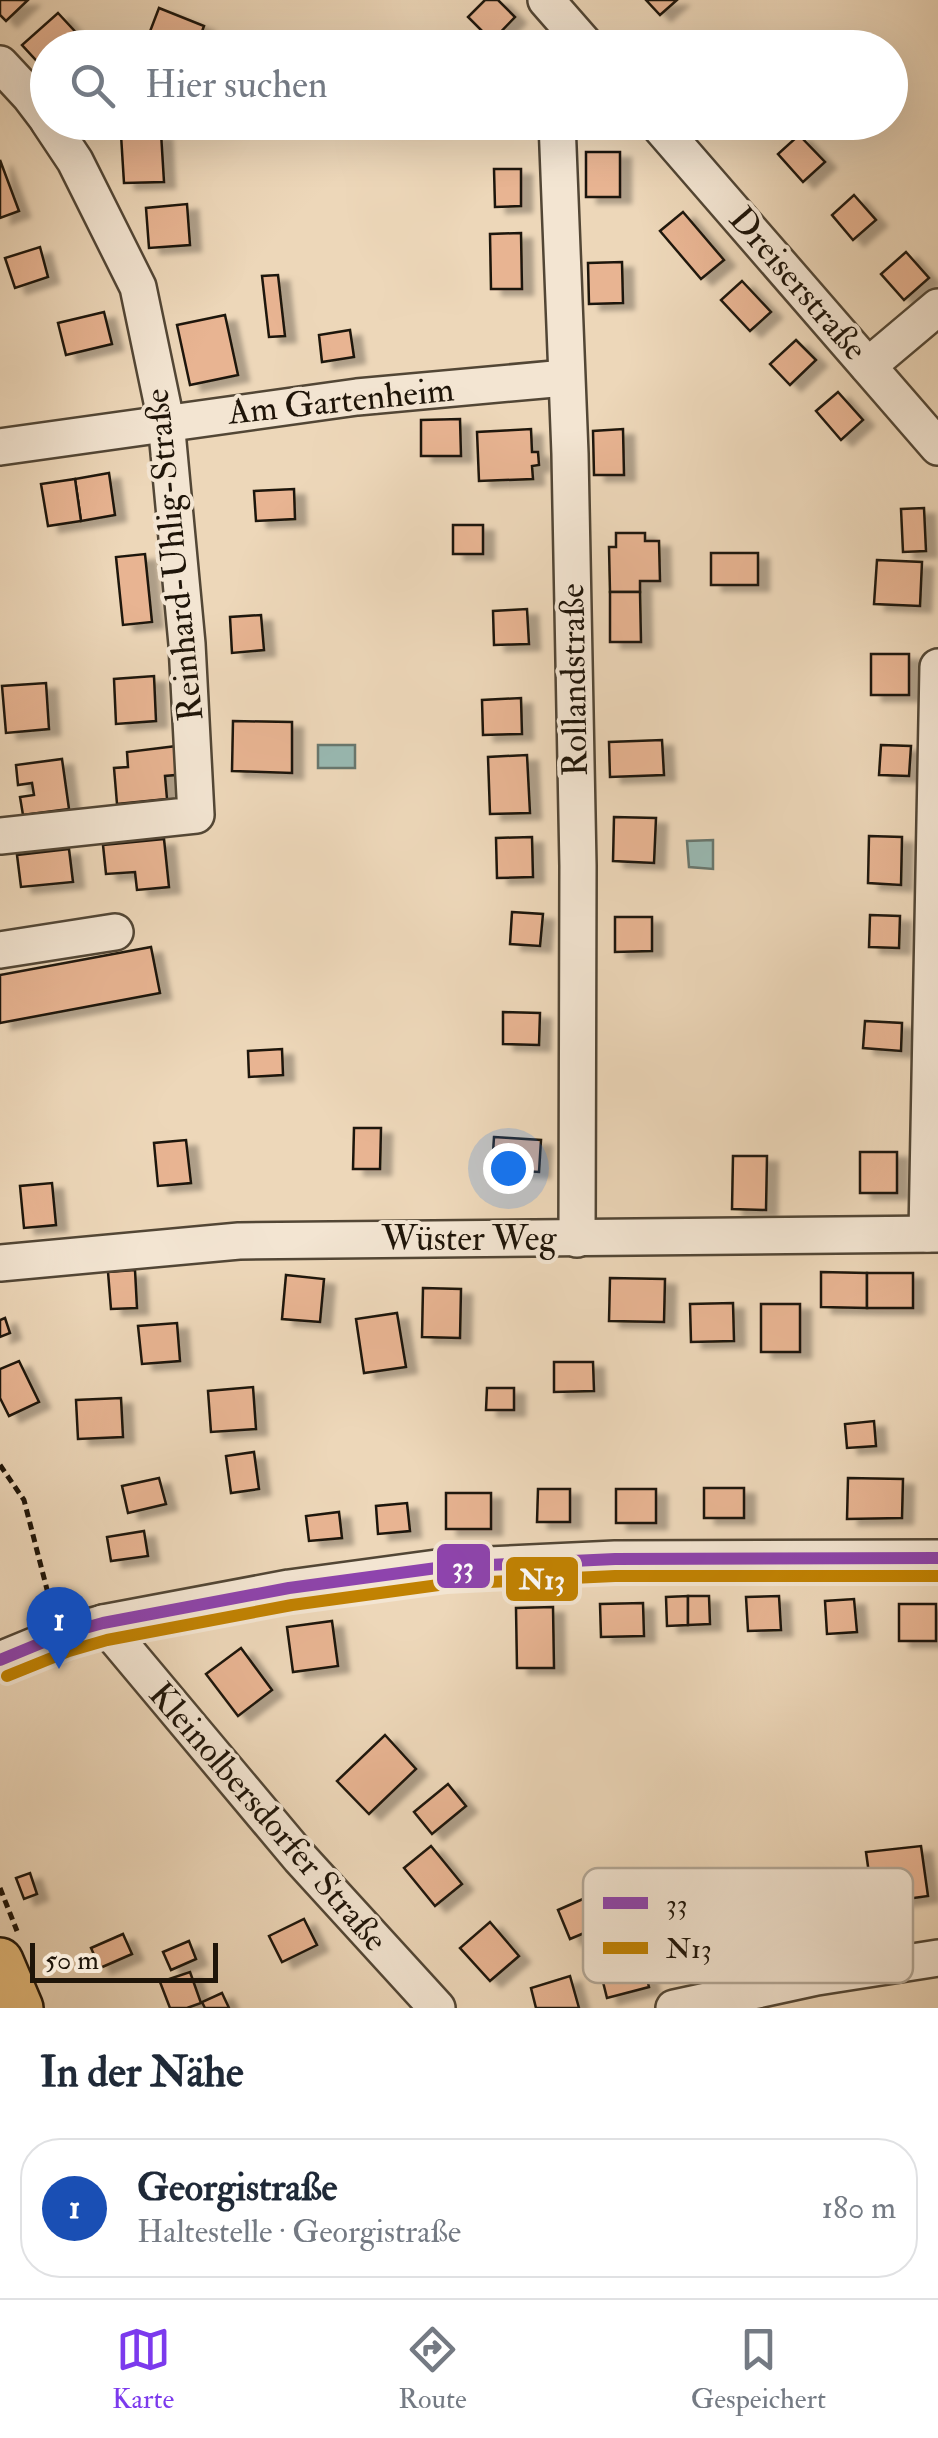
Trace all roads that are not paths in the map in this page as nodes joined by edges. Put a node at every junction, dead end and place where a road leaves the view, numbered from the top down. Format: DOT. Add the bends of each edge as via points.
graph roads {
  1 [pos="0,64"];
  2 [pos="30,95"];
  3 [pos="61,140"];
  4 [pos="558,140"];
  5 [pos="672,140"];
  6 [pos="938,307"];
  7 [pos="868,366"];
  8 [pos="565,378"];
  9 [pos="166,421"];
  10 [pos="0,447"];
  11 [pos="938,447"];
  12 [pos="938,666"];
  13 [pos="0,836"];
  14 [pos="115,932"];
  15 [pos="0,950"];
  16 [pos="933,1234"];
  17 [pos="577,1238"];
  18 [pos="0,1263"];
  19 [pos="938,1558"];
  20 [pos="102,1623"];
  21 [pos="0,1660"];
  22 [pos="938,1958"];
  23 [pos="0,1961"];
  24 [pos="913,1962"];
  25 [pos="789,1983"];
  26 [pos="20,2008"];
  27 [pos="437,2008"];
  28 [pos="674,2008"];
  1 -- 2 [label="street, Reinhard-Uhlig-Straße"];
  3 -- 9 [label="street, Reinhard-Uhlig-Straße" via="138,287"];
  4 -- 8 [label="street, Rollandstraße"];
  5 -- 7 [label="street, Dreiserstraße"];
  6 -- 7 [label="street"];
  7 -- 11 [label="street, Dreiserstraße"];
  8 -- 9 [label="street, Am Gartenheim"];
  8 -- 17 [label="street, Rollandstraße" via="578,866"];
  9 -- 10 [label="street, Am Gartenheim"];
  9 -- 13 [label="street, Reinhard-Uhlig-Straße" via="196,814"];
  12 -- 16 [label="street"];
  14 -- 15 [label="street"];
  16 -- 17 [label="street, Wüster Weg"];
  17 -- 18 [label="street, Wüster Weg" via="240,1241"];
  19 -- 20 [label="street" via="444,1567"];
  20 -- 21 [label="street"];
  20 -- 27 [label="street, Kleinolbersdorfer Straße"];
  22 -- 24 [label="street"];
  23 -- 26 [label="main road"];
  25 -- 28 [label="street"];
}
